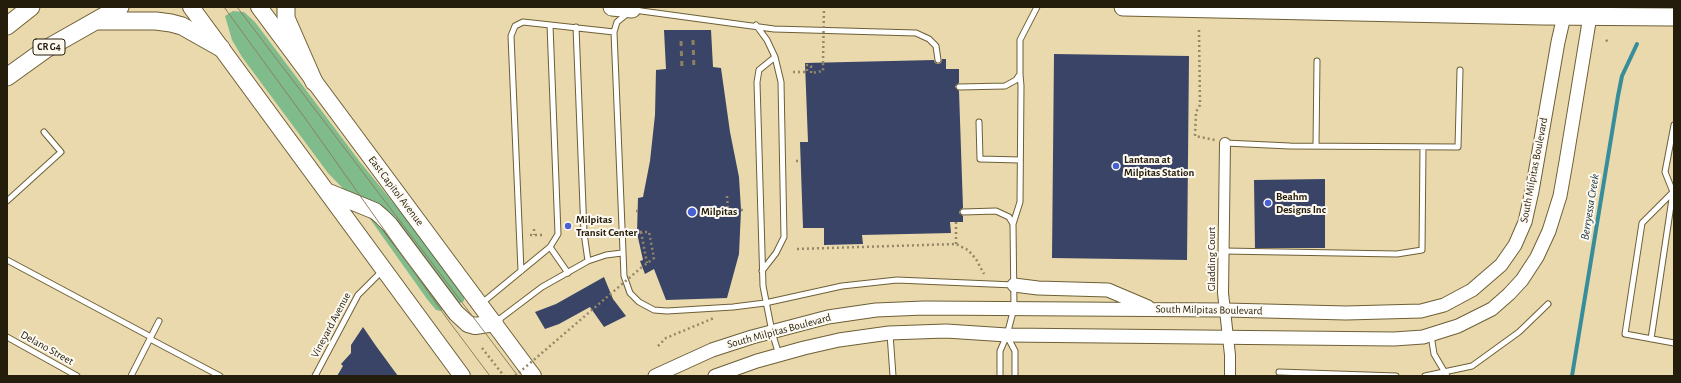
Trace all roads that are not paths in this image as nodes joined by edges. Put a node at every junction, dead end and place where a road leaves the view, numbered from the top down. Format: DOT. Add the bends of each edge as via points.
graph roads {
  1 [pos="32,7"];
  2 [pos="120,7"];
  3 [pos="191,7"];
  4 [pos="259,7"];
  5 [pos="286,7"];
  6 [pos="612,7"];
  7 [pos="1037,7"];
  8 [pos="1123,7"];
  9 [pos="632,9"];
  10 [pos="1564,16"];
  11 [pos="1590,16"];
  12 [pos="1674,17"];
  13 [pos="94,21"];
  14 [pos="550,25"];
  15 [pos="756,25"];
  16 [pos="7,26"];
  17 [pos="576,27"];
  18 [pos="614,32"];
  19 [pos="220,48"];
  20 [pos="774,57"];
  21 [pos="938,60"];
  22 [pos="1317,61"];
  23 [pos="1460,70"];
  24 [pos="1020,74"];
  25 [pos="7,77"];
  26 [pos="314,82"];
  27 [pos="959,87"];
  28 [pos="979,122"];
  29 [pos="1674,125"];
  30 [pos="44,132"];
  31 [pos="1225,143"];
  32 [pos="1672,145"];
  33 [pos="1316,146"];
  34 [pos="1423,147"];
  35 [pos="1020,160"];
  36 [pos="326,191"];
  37 [pos="1674,192"];
  38 [pos="7,201"];
  39 [pos="963,212"];
  40 [pos="1014,224"];
  41 [pos="550,247"];
  42 [pos="1224,251"];
  43 [pos="622,253"];
  44 [pos="7,260"];
  45 [pos="588,261"];
  46 [pos="384,269"];
  47 [pos="521,271"];
  48 [pos="762,271"];
  49 [pos="568,273"];
  50 [pos="1014,285"];
  51 [pos="765,303"];
  52 [pos="481,304"];
  53 [pos="1548,304"];
  54 [pos="1014,308"];
  55 [pos="1153,310"];
  56 [pos="1225,310"];
  57 [pos="159,322"];
  58 [pos="495,323"];
  59 [pos="772,332"];
  60 [pos="890,333"];
  61 [pos="1007,335"];
  62 [pos="1431,335"];
  63 [pos="7,337"];
  64 [pos="1228,337"];
  65 [pos="151,338"];
  66 [pos="1651,339"];
  67 [pos="1674,343"];
  68 [pos="779,355"];
  69 [pos="1279,372"];
  70 [pos="1446,374"];
  71 [pos="77,376"];
  72 [pos="131,376"];
  73 [pos="220,376"];
  74 [pos="315,376"];
  75 [pos="462,376"];
  76 [pos="534,376"];
  77 [pos="655,376"];
  78 [pos="715,376"];
  79 [pos="893,376"];
  80 [pos="1000,376"];
  81 [pos="1015,376"];
  82 [pos="1230,376"];
  83 [pos="1396,376"];
  84 [pos="1425,376"];
  1 -- 16 [label="highway"];
  2 -- 13 [label="highway, CR G4"];
  3 -- 19 [label="main road"];
  4 -- 26 [label="main road, East Capitol Avenue"];
  5 -- 26 [label="highway" via="286,18"];
  6 -- 9 [label="highway"];
  7 -- 24 [label="lane" via="1020,40"];
  8 -- 10 [label="highway"];
  9 -- 15 [label="lane"];
  9 -- 18 [label="lane" via="618,22"];
  10 -- 11 [label="highway"];
  10 -- 56 [label="street, South Milpitas Boulevard" via="1525,222 1515,245 1486,280 1444,305 1421,311 1346,313"];
  11 -- 12 [label="highway"];
  11 -- 62 [label="street, South Milpitas Boulevard" via="1560,196 1549,231 1537,257 1522,280 1492,309 1458,326"];
  13 -- 19 [label="highway" via="171,23 182,26"];
  13 -- 25 [label="highway, CR G4" via="46,49"];
  14 -- 17 [label="lane"];
  14 -- 41 [label="lane" via="558,234"];
  14 -- 47 [label="lane" via="523,22 515,26 511,36"];
  15 -- 20 [label="lane" via="767,40"];
  15 -- 21 [label="lane" via="800,31 916,33 929,39 936,46"];
  17 -- 18 [label="lane"];
  17 -- 45 [label="lane" via="584,234"];
  18 -- 43 [label="lane"];
  19 -- 36 [label="main road"];
  20 -- 48 [label="lane" via="759,70 757,82"];
  20 -- 48 [label="lane" via="781,82 784,237"];
  22 -- 33 [label="lane"];
  23 -- 34 [label="lane" via="1458,147"];
  24 -- 27 [label="lane" via="1016,80 1005,86"];
  24 -- 35 [label="lane"];
  26 -- 52 [label="main road, East Capitol Avenue"];
  28 -- 35 [label="lane" via="980,159"];
  29 -- 32 [label="lane"];
  30 -- 38 [label="lane" via="61,152"];
  31 -- 33 [label="lane"];
  31 -- 42 [label="street, Gladding Court"];
  32 -- 37 [label="lane" via="1665,172"];
  33 -- 34 [label="lane"];
  34 -- 42 [label="lane" via="1422,250 1397,254"];
  35 -- 40 [label="lane" via="1020,202"];
  36 -- 46 [label="main road"];
  36 -- 58 [label="main road" via="375,211 382,217 456,313 468,324 475,326"];
  37 -- 66 [label="lane"];
  37 -- 66 [label="lane" via="1642,223 1625,334"];
  39 -- 40 [label="lane" via="996,211 1009,217"];
  40 -- 50 [label="lane"];
  41 -- 47 [label="lane"];
  41 -- 49 [label="lane"];
  42 -- 56 [label="street, Gladding Court"];
  43 -- 45 [label="lane"];
  43 -- 51 [label="lane" via="624,276 630,293 639,302 654,310 734,307"];
  44 -- 65 [label="lane"];
  45 -- 49 [label="lane"];
  46 -- 74 [label="lane, Vineyard Avenue" via="358,295"];
  46 -- 75 [label="main road"];
  47 -- 52 [label="lane"];
  48 -- 51 [label="lane"];
  49 -- 58 [label="lane" via="542,287"];
  50 -- 51 [label="lane" via="897,280 842,286"];
  50 -- 54 [label="lane"];
  50 -- 55 [label="street" via="1108,290"];
  51 -- 59 [label="lane"];
  52 -- 58 [label="main road, East Capitol Avenue"];
  53 -- 70 [label="lane" via="1519,332 1472,366"];
  54 -- 55 [label="street, South Milpitas Boulevard"];
  54 -- 59 [label="street, South Milpitas Boulevard" via="876,310 828,317"];
  54 -- 61 [label="lane"];
  55 -- 56 [label="street, South Milpitas Boulevard"];
  56 -- 64 [label="street, Gladding Court"];
  57 -- 65 [label="lane"];
  58 -- 76 [label="main road, East Capitol Avenue"];
  59 -- 68 [label="lane"];
  59 -- 77 [label="street, South Milpitas Boulevard" via="712,350"];
  60 -- 61 [label="street, South Milpitas Boulevard" via="946,331"];
  60 -- 68 [label="street, South Milpitas Boulevard" via="840,340"];
  60 -- 79 [label="lane"];
  61 -- 64 [label="street, South Milpitas Boulevard"];
  61 -- 80 [label="lane" via="1000,351"];
  61 -- 81 [label="lane" via="1015,351"];
  62 -- 64 [label="street, South Milpitas Boulevard" via="1394,339"];
  62 -- 70 [label="lane" via="1434,354"];
  63 -- 71 [label="lane, Delano Street"];
  64 -- 82 [label="street, Gladding Court"];
  65 -- 72 [label="lane"];
  65 -- 73 [label="lane"];
  66 -- 67 [label="lane"];
  68 -- 78 [label="street, South Milpitas Boulevard"];
  69 -- 83 [label="lane"];
  70 -- 84 [label="lane"];
}
